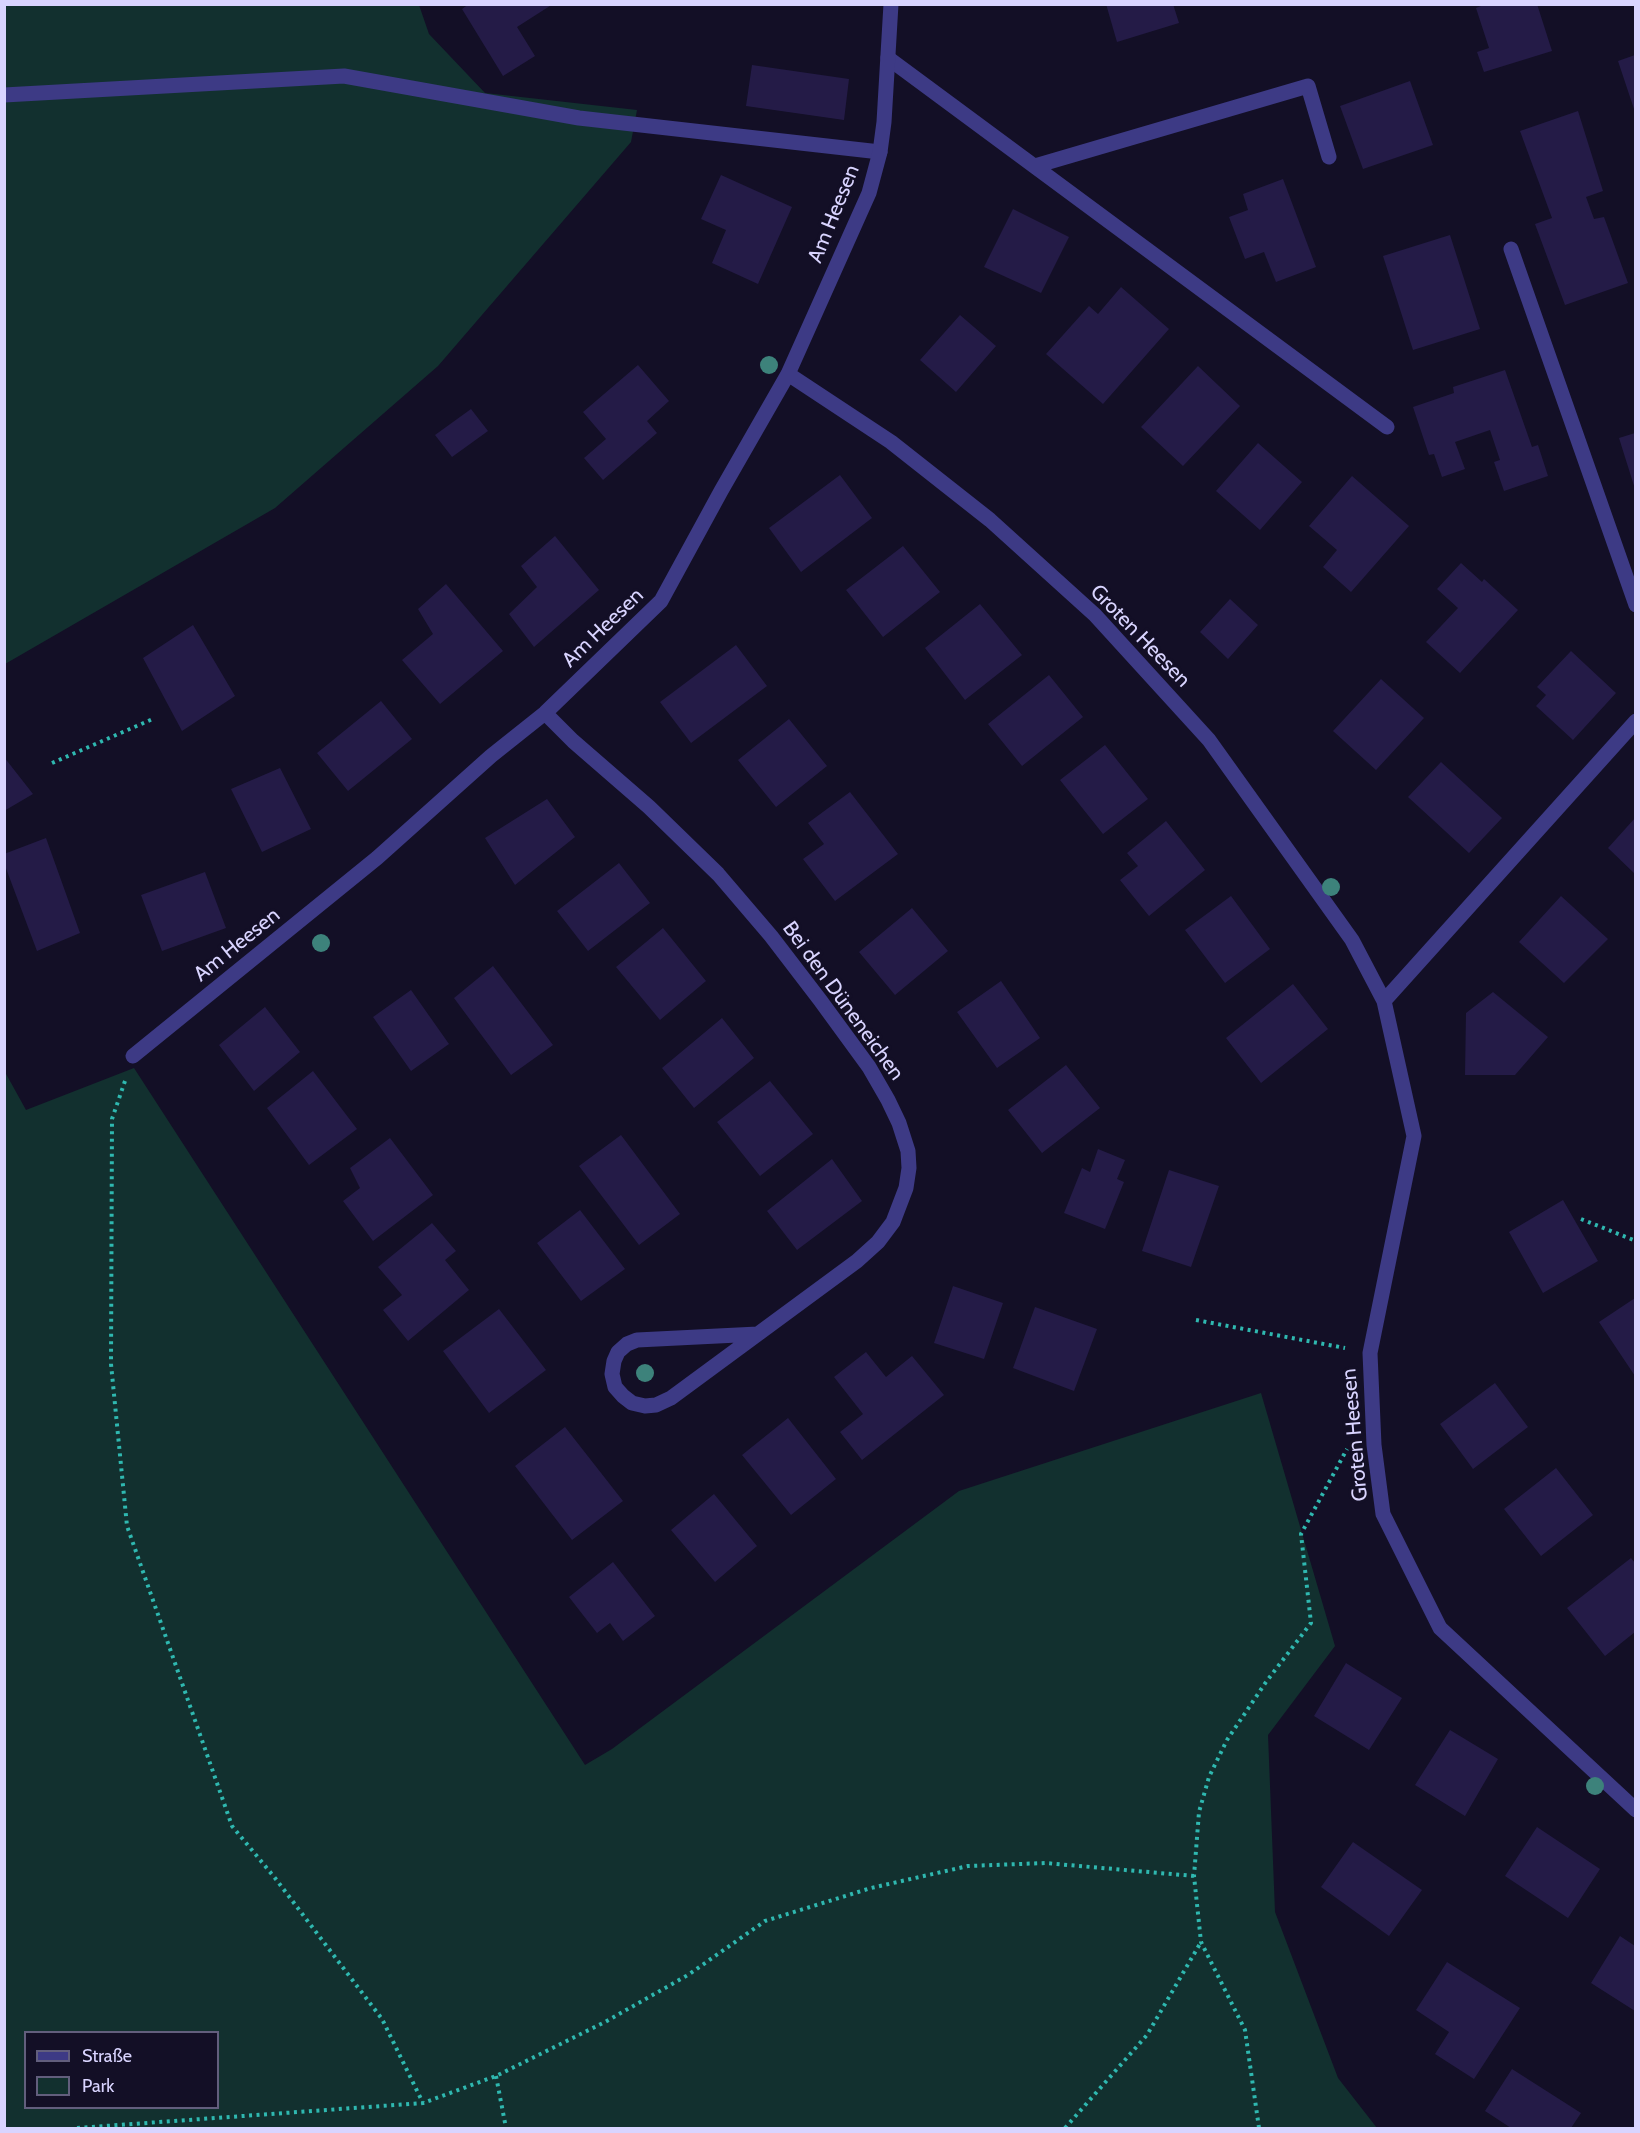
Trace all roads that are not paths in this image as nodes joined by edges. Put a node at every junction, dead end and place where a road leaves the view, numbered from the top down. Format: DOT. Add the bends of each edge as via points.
graph roads {
  1 [pos="891,4"];
  2 [pos="888,58"];
  3 [pos="4,95"];
  4 [pos="880,152"];
  5 [pos="1329,157"];
  6 [pos="1035,166"];
  7 [pos="1510,249"];
  8 [pos="788,374"];
  9 [pos="1387,427"];
  10 [pos="1635,605"];
  11 [pos="545,713"];
  12 [pos="1635,721"];
  13 [pos="1383,1001"];
  14 [pos="133,1056"];
  15 [pos="758,1334"];
  16 [pos="1635,1810"];
  1 -- 2 [label="street, Am Heesen"];
  2 -- 4 [label="street, Am Heesen"];
  2 -- 6 [label="street"];
  3 -- 4 [label="street" via="344,76 579,118"];
  4 -- 8 [label="street, Am Heesen" via="869,193"];
  5 -- 6 [label="street" via="1308,86"];
  6 -- 9 [label="street"];
  7 -- 10 [label="street"];
  8 -- 11 [label="street, Am Heesen" via="661,601"];
  8 -- 13 [label="street, Groten Heesen" via="900,449 990,520 1095,615 1209,740 1352,940"];
  11 -- 14 [label="street, Am Heesen" via="377,858"];
  11 -- 15 [label="street, Bei den Düneneichen" via="718,874 771,936 868,1067 902,1133 909,1168 893,1222 857,1261"];
  12 -- 13 [label="street"];
  13 -- 16 [label="street, Groten Heesen" via="1414,1136 1370,1353 1374,1444 1383,1514 1440,1628"];
  15 -- 15 [label="street, Bei den Düneneichen" via="656,1406 632,1403 615,1387 612,1374 618,1352 637,1340"];
}
